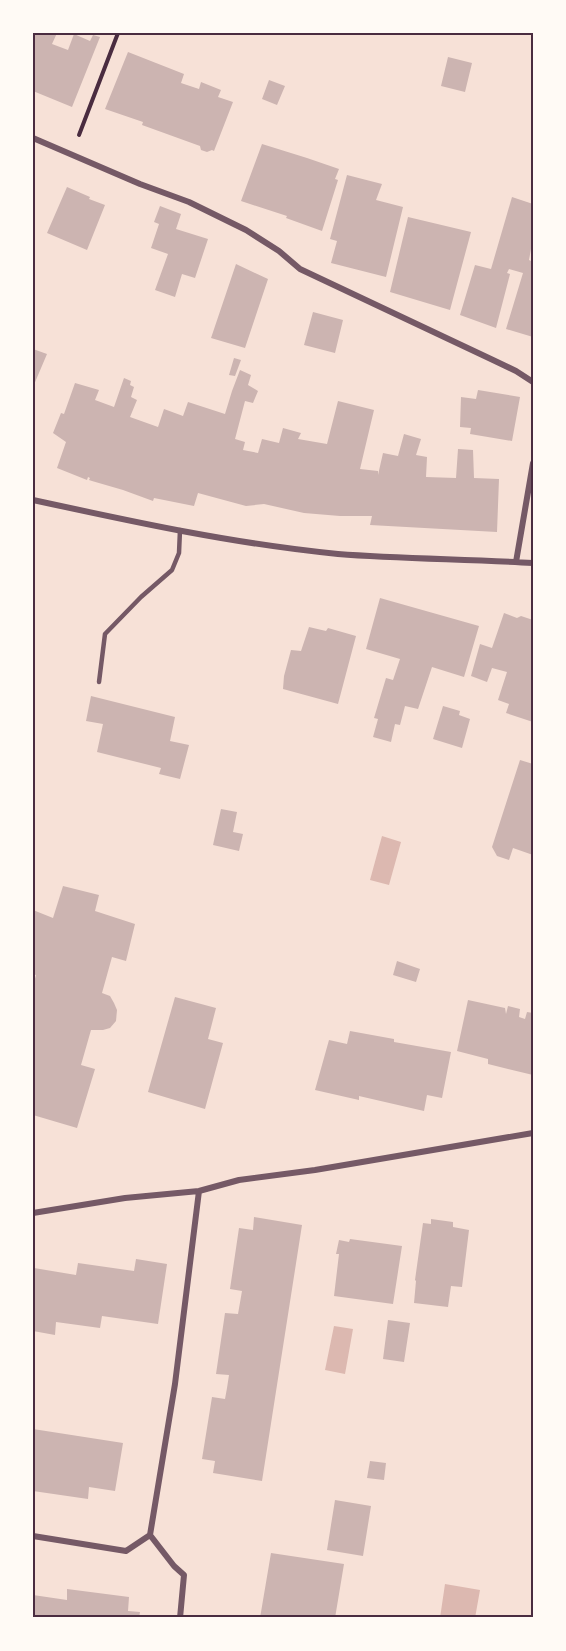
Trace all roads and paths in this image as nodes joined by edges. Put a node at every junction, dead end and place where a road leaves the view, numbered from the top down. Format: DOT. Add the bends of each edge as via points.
graph roads {
  1 [pos="118,33"];
  2 [pos="33,138"];
  3 [pos="71,155"];
  4 [pos="533,382"];
  5 [pos="533,463"];
  6 [pos="33,500"];
  7 [pos="180,530"];
  8 [pos="516,562"];
  9 [pos="533,563"];
  10 [pos="99,682"];
  11 [pos="533,1133"];
  12 [pos="198,1191"];
  13 [pos="33,1213"];
  14 [pos="150,1535"];
  15 [pos="33,1536"];
  16 [pos="180,1618"];
  1 -- 3 [label="path"];
  2 -- 3 [label="street"];
  3 -- 4 [label="street" via="189,201 246,230 300,269"];
  5 -- 8 [label="street"];
  6 -- 7 [label="street"];
  7 -- 8 [label="street" via="338,554"];
  7 -- 10 [label="lane" via="179,553 172,570 105,634"];
  8 -- 9 [label="street"];
  11 -- 12 [label="street" via="239,1180"];
  12 -- 13 [label="street"];
  12 -- 14 [label="street" via="175,1384"];
  14 -- 15 [label="street" via="126,1551"];
  14 -- 16 [label="street" via="184,1575"];
}
